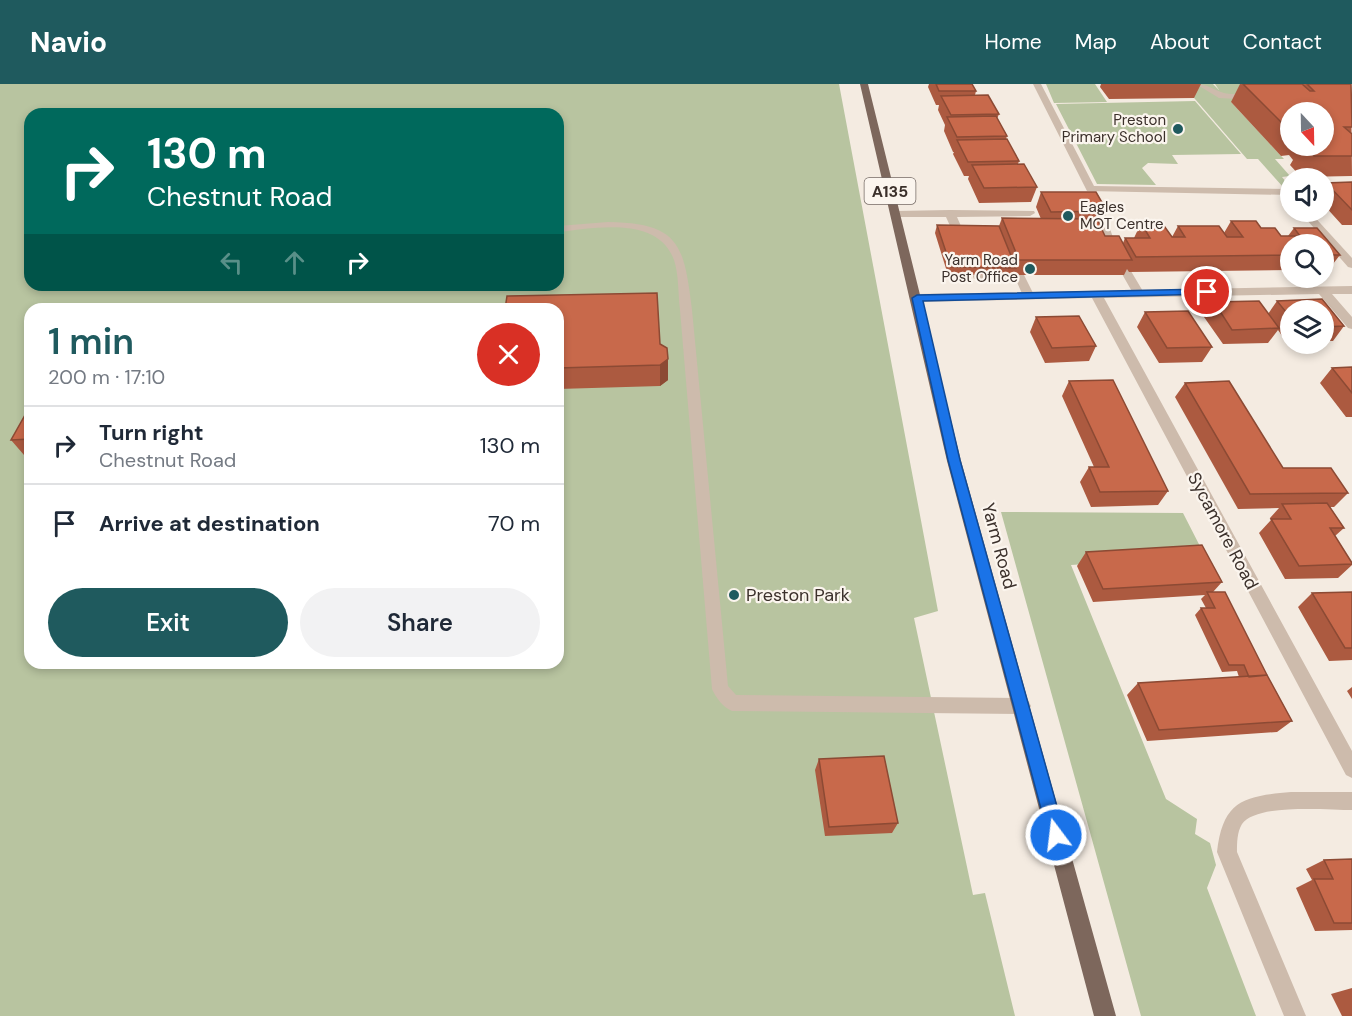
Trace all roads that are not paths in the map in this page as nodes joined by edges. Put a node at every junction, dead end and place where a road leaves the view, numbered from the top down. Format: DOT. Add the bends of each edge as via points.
graph roads {
  1 [pos="864,84"];
  2 [pos="1037,84"];
  3 [pos="1200,84"];
  4 [pos="1266,97"];
  5 [pos="1091,189"];
  6 [pos="1280,193"];
  7 [pos="950,213"];
  8 [pos="1030,213"];
  9 [pos="896,214"];
  10 [pos="1314,222"];
  11 [pos="564,229"];
  12 [pos="1352,265"];
  13 [pos="1352,290"];
  14 [pos="1322,291"];
  15 [pos="1095,293"];
  16 [pos="1138,293"];
  17 [pos="1028,295"];
  18 [pos="917,298"];
  19 [pos="1352,326"];
  20 [pos="1022,706"];
  21 [pos="1352,769"];
  22 [pos="1352,801"];
  23 [pos="1105,1016"];
  24 [pos="1295,1016"];
  1 -- 9 [label="main road, Yarm Road / A135"];
  2 -- 5 [label="street"];
  3 -- 4 [label="street" via="1222,96"];
  5 -- 6 [label="street"];
  5 -- 16 [label="street" via="1111,246"];
  7 -- 8 [label="street"];
  7 -- 9 [label="street"];
  7 -- 17 [label="street" via="978,277 1020,277"];
  9 -- 18 [label="main road, Yarm Road / A135"];
  10 -- 12 [label="street"];
  11 -- 20 [label="street" via="612,223 656,233 679,257 720,689 732,703"];
  13 -- 14 [label="street"];
  14 -- 16 [label="street"];
  14 -- 19 [label="street"];
  15 -- 16 [label="street"];
  15 -- 17 [label="street"];
  15 -- 21 [label="street, Sycamore Road"];
  17 -- 18 [label="street"];
  18 -- 20 [label="main road, Yarm Road / A135" via="954,460"];
  20 -- 23 [label="main road, Yarm Road / A135"];
  22 -- 24 [label="street" via="1254,807 1238,815 1230,833 1227,852"];
}
